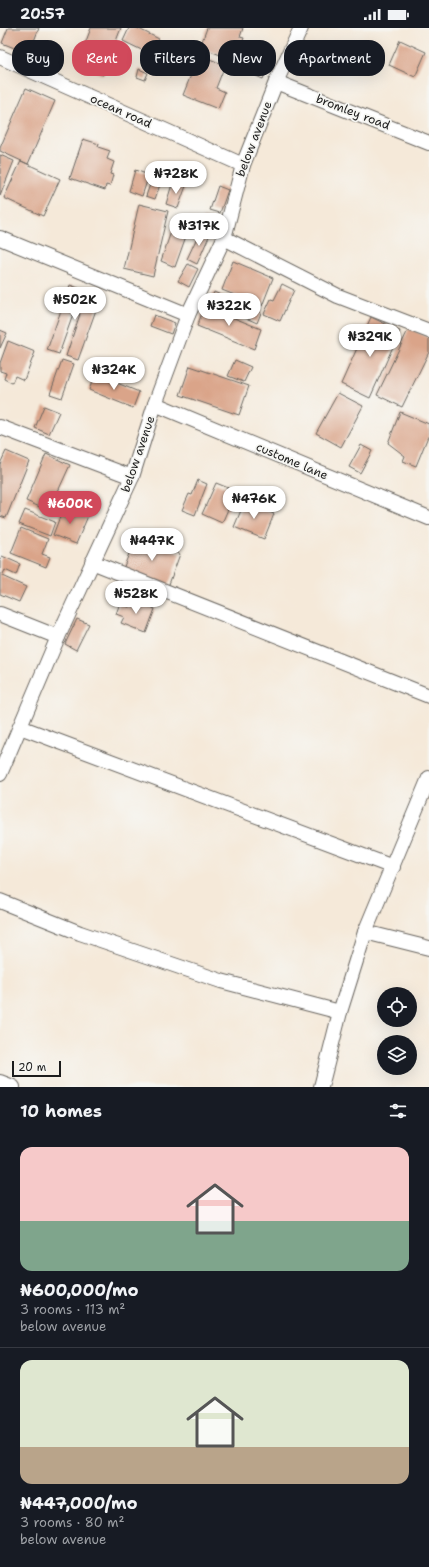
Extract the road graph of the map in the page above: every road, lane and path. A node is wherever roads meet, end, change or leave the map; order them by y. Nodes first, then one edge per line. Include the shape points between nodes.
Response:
1 (300, 28) edge
2 (0, 57) edge
3 (276, 82) junction
4 (429, 143) edge
5 (243, 165) junction
6 (0, 238) edge
7 (224, 238) junction
8 (188, 315) junction
9 (429, 331) edge
10 (155, 404) junction
11 (0, 427) edge
12 (132, 477) junction
13 (429, 518) edge
14 (92, 562) junction
15 (0, 614) edge
16 (58, 637) junction
17 (429, 696) edge
18 (20, 727) junction
19 (0, 774) edge
20 (429, 778) edge
21 (393, 867) junction
22 (0, 901) edge
23 (365, 932) junction
24 (429, 948) edge
25 (340, 1012) junction
26 (0, 1082) edge
27 (13, 1087) edge
28 (321, 1087) edge

1 - 3 street, below avenue
2 - 5 street, ocean road
3 - 4 street, bromley road
3 - 5 street, below avenue
5 - 7 street, below avenue
6 - 8 street
7 - 8 street, below avenue
7 - 9 street via 338,296
8 - 10 street, below avenue
10 - 12 street, below avenue
10 - 13 street, custome lane
11 - 12 street
12 - 14 street, below avenue
14 - 16 street, below avenue
14 - 17 street
15 - 16 street
16 - 18 street, below avenue
18 - 19 street, below avenue
18 - 21 street
20 - 21 street
21 - 23 street
22 - 25 street via 80,933 221,981
23 - 24 street
23 - 25 street
25 - 28 street
26 - 27 street

